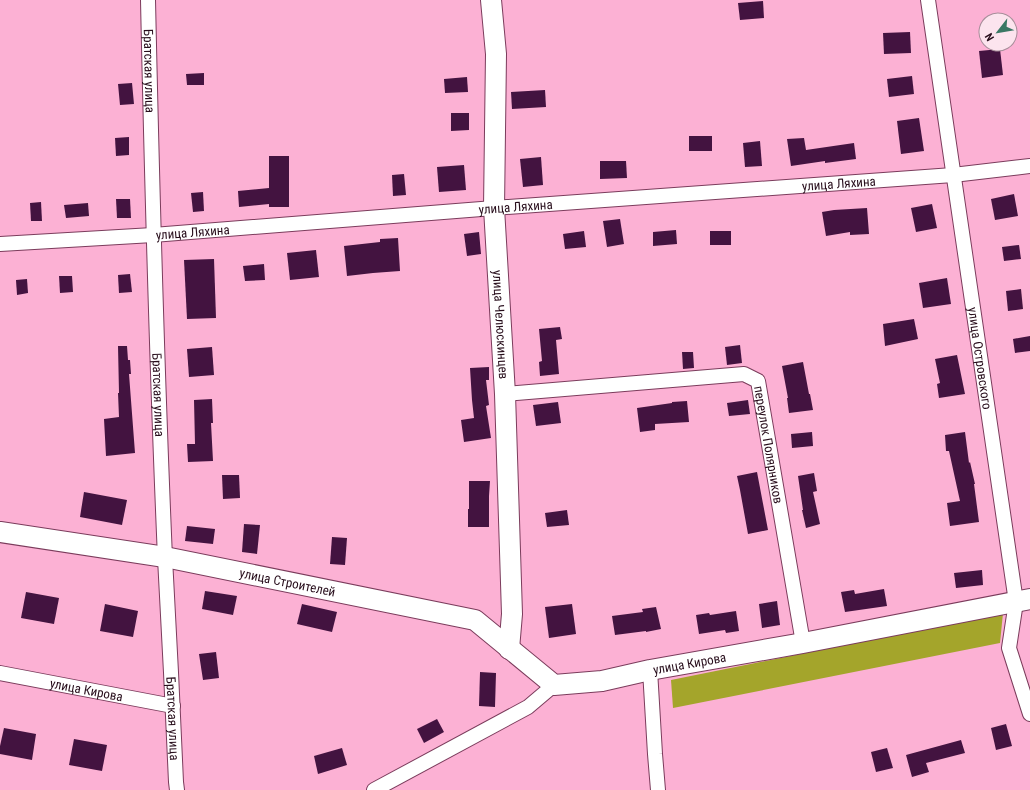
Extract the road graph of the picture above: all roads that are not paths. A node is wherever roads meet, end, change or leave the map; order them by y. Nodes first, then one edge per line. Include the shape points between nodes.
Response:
1 (148, 0) edge
2 (491, 0) edge
3 (928, 0) edge
4 (1030, 166) edge
5 (954, 174) junction
6 (494, 208) junction
7 (153, 235) junction
8 (0, 244) edge
9 (505, 394) junction
10 (0, 532) edge
11 (165, 557) junction
12 (1023, 601) edge
13 (803, 643) junction
14 (509, 649) junction
15 (650, 670) junction
16 (0, 673) edge
17 (554, 685) junction
18 (173, 706) junction
19 (1030, 714) edge
20 (177, 790) edge
21 (374, 790) edge
22 (658, 790) edge

1 - 7 street, Братская улица
2 - 6 main road, улица Челюскинцев via 496,54
3 - 5 street, улица Островского
4 - 5 street, улица Ляхина
5 - 6 street, улица Ляхина
5 - 12 street, улица Островского
6 - 7 street, улица Ляхина
6 - 9 main road, улица Челюскинцев
7 - 8 street, улица Ляхина
7 - 11 street, Братская улица
9 - 13 street, переулок Полярников via 744,374 758,380
9 - 14 main road, улица Челюскинцев via 512,614
10 - 11 main road, улица Строителей
11 - 14 main road, улица Строителей via 474,620
11 - 18 street, Братская улица
12 - 13 main road, улица Кирова
12 - 19 street, улица Островского via 1008,648
13 - 15 main road, улица Кирова
14 - 17 main road, улица Строителей
15 - 17 main road, улица Кирова via 602,681
15 - 22 street
16 - 18 street, улица Кирова
17 - 21 street via 528,707
18 - 20 street, Братская улица

